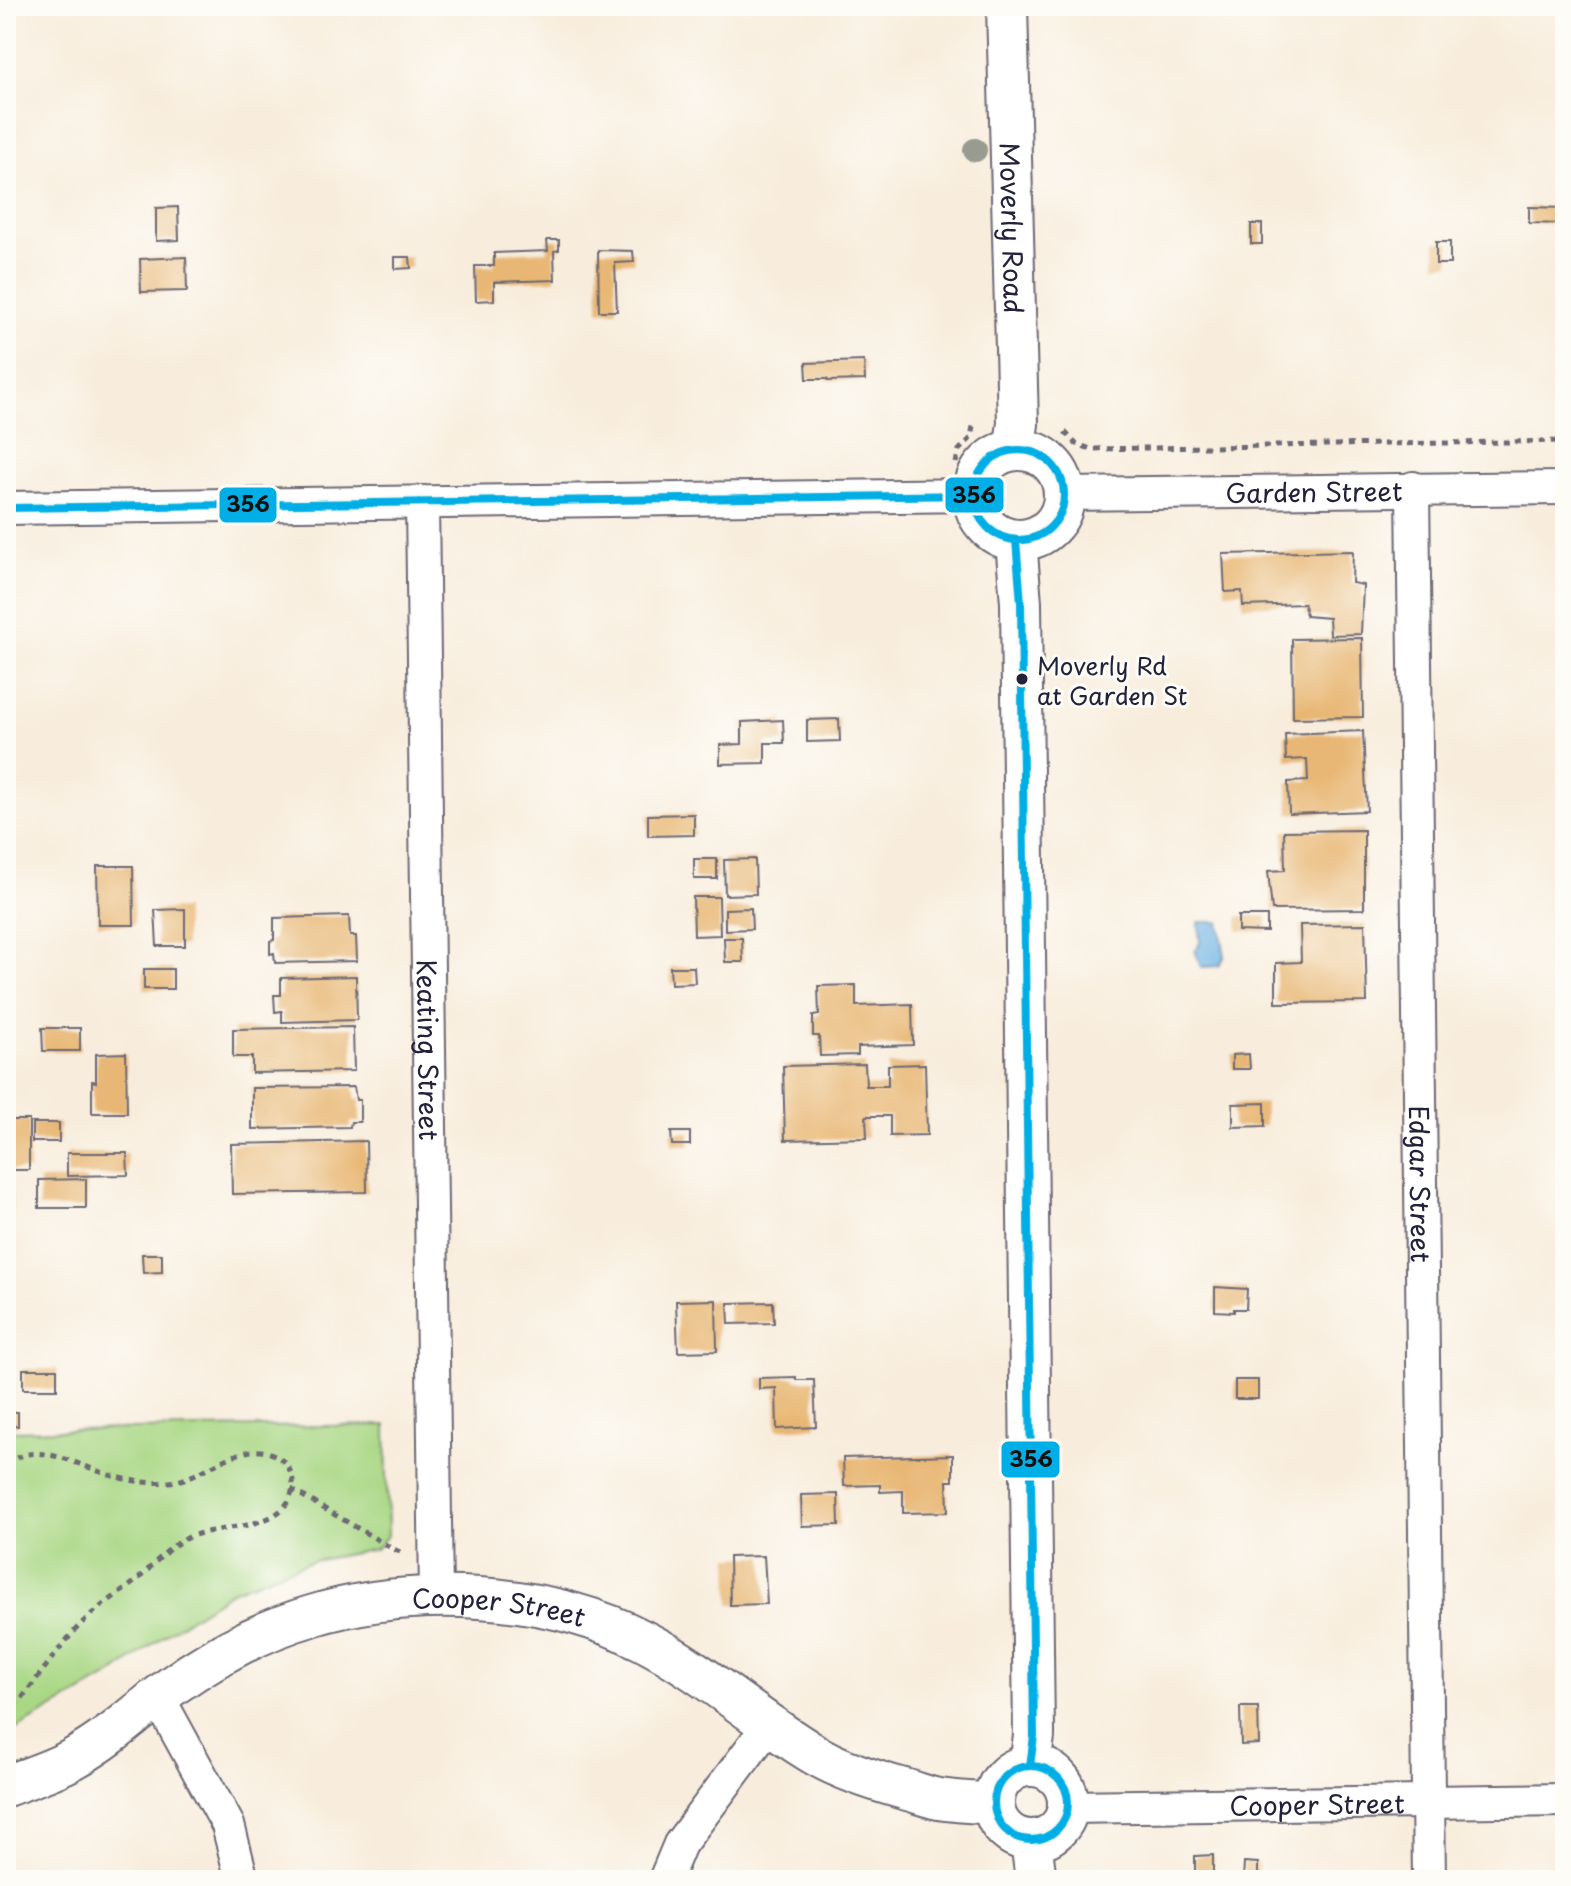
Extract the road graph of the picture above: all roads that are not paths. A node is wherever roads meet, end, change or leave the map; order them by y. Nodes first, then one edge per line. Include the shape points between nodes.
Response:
1 (1007, 6) edge
2 (1014, 450) junction
3 (965, 480) junction
4 (1413, 488) junction
5 (1565, 488) edge
6 (1064, 494) junction
7 (422, 502) junction
8 (6, 508) edge
9 (1016, 540) junction
10 (436, 1597) junction
11 (158, 1697) junction
12 (769, 1725) junction
13 (1030, 1766) junction
14 (6, 1786) edge
15 (1565, 1800) edge
16 (1428, 1802) junction
17 (993, 1804) junction
18 (1067, 1807) junction
19 (1031, 1841) junction
20 (242, 1880) edge
21 (665, 1880) edge
22 (1036, 1880) edge
23 (1429, 1880) edge

1 - 2 street, Moverly Road via 1018,424
2 - 3 street via 991,460 976,482
2 - 6 street via 1049,461
3 - 7 street
3 - 9 street via 982,521
4 - 5 street, Garden Street
4 - 6 street, Garden Street
4 - 16 street, Edgar Street
6 - 9 street via 1055,522 1031,539
7 - 8 street
7 - 10 street, Keating Street
9 - 13 street via 1021,603 1034,1736
10 - 11 street, Cooper Street via 310,1616 209,1661
10 - 12 street, Cooper Street via 531,1604 606,1623 679,1660
11 - 14 street, Cooper Street via 72,1760
11 - 20 street via 228,1825
12 - 17 street, Cooper Street via 820,1757 871,1779 939,1799
12 - 21 street via 680,1844
13 - 17 street via 1000,1782
13 - 18 street via 1058,1778
15 - 16 street, Cooper Street
16 - 18 street, Cooper Street
16 - 23 street, Edgar Street
17 - 19 street via 1009,1834
18 - 19 street via 1059,1827
19 - 22 street

